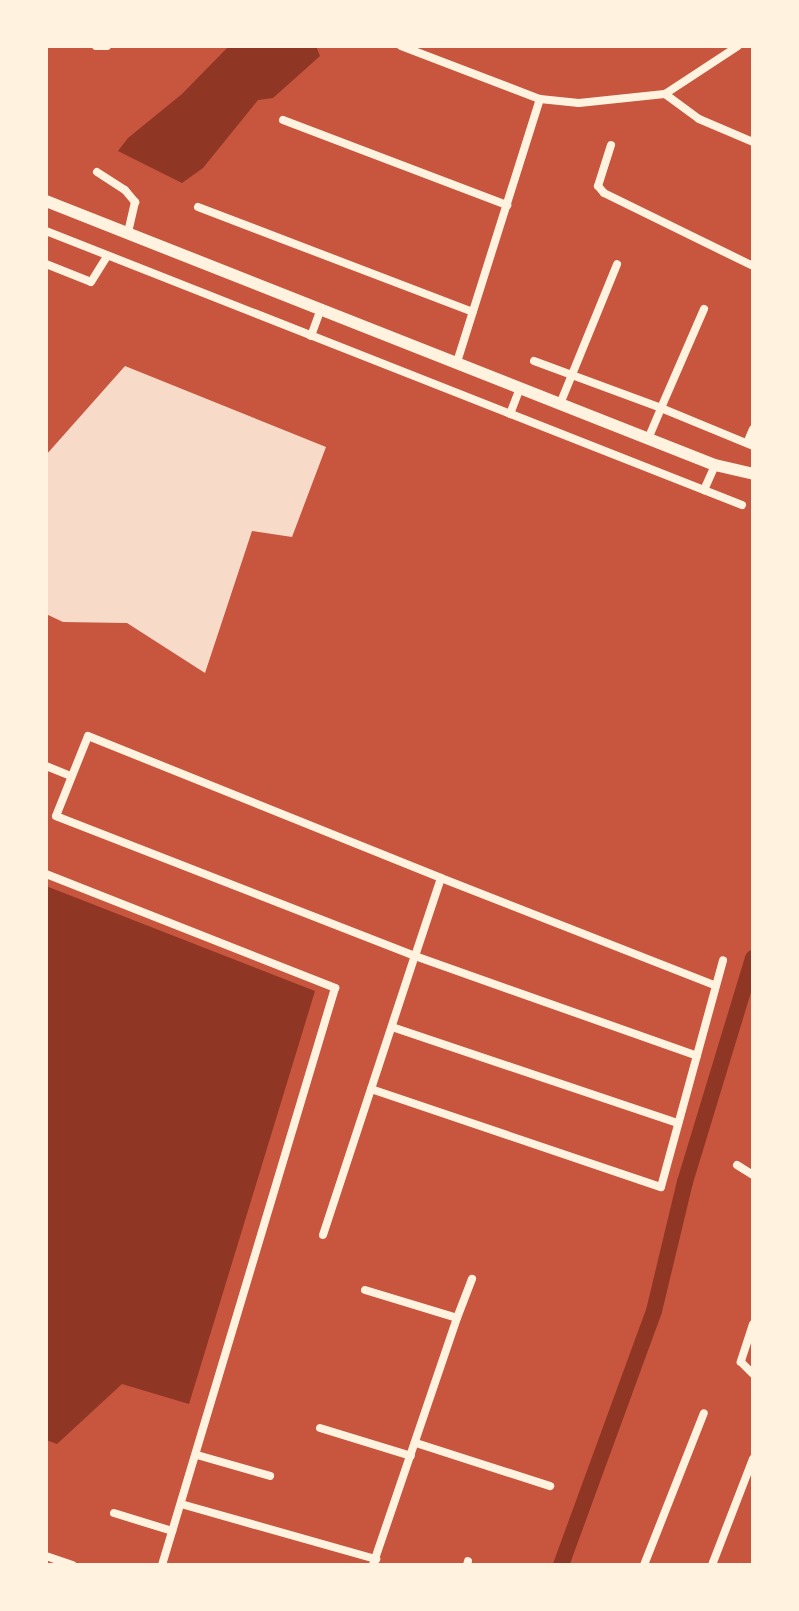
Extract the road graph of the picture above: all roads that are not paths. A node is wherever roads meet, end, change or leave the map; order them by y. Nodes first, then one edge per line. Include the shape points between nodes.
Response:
1 (96, 46) edge
2 (107, 46) edge
3 (401, 46) edge
4 (738, 46) edge
5 (665, 94) junction
6 (540, 99) junction
7 (283, 120) dead end
8 (753, 142) edge
9 (611, 145) dead end
10 (97, 172) dead end
11 (46, 201) edge
12 (507, 205) junction
13 (198, 207) dead end
14 (46, 231) edge
15 (128, 233) junction
16 (107, 256) junction
17 (46, 264) edge
18 (617, 264) dead end
19 (753, 266) edge
20 (321, 309) junction
21 (704, 309) dead end
22 (473, 312) junction
23 (311, 336) junction
24 (534, 361) dead end
25 (457, 362) junction
26 (570, 375) junction
27 (520, 388) junction
28 (560, 404) junction
29 (661, 408) junction
30 (510, 414) junction
31 (753, 429) edge
32 (648, 439) junction
33 (750, 445) edge
34 (715, 465) junction
35 (753, 474) edge
36 (704, 490) junction
37 (742, 505) dead end
38 (46, 766) edge
39 (71, 776) junction
40 (46, 874) edge
41 (441, 878) junction
42 (415, 956) junction
43 (723, 960) dead end
44 (716, 986) junction
45 (392, 1027) junction
46 (697, 1056) junction
47 (371, 1089) junction
48 (678, 1123) junction
49 (737, 1165) dead end
50 (753, 1175) edge
51 (323, 1235) dead end
52 (472, 1279) dead end
53 (365, 1290) dead end
54 (457, 1318) junction
55 (753, 1324) edge
56 (753, 1374) edge
57 (704, 1413) dead end
58 (320, 1428) dead end
59 (416, 1443) junction
60 (197, 1455) junction
61 (411, 1456) junction
62 (753, 1459) edge
63 (270, 1476) dead end
64 (550, 1486) dead end
65 (181, 1504) junction
66 (114, 1513) dead end
67 (172, 1531) junction
68 (46, 1556) edge
69 (374, 1562) edge
70 (72, 1565) edge
71 (162, 1565) edge
72 (644, 1565) edge
73 (712, 1565) edge

1 - 2 street
3 - 6 street
4 - 5 street
5 - 6 street via 579,103
5 - 8 street via 699,119
6 - 12 street
7 - 12 street
9 - 19 street via 598,186 604,193
10 - 15 street via 135,202
11 - 15 street
12 - 22 street
13 - 22 street
14 - 16 street
15 - 20 street
16 - 17 street via 91,282
16 - 23 street
18 - 26 street
20 - 23 street
20 - 25 street
21 - 29 street
22 - 25 street
23 - 30 street
24 - 26 street
25 - 27 street
26 - 28 street
26 - 29 street
27 - 28 street
27 - 30 street
28 - 32 street
29 - 32 street
29 - 33 street
30 - 36 street
31 - 33 street
32 - 34 street
34 - 35 street
34 - 36 street
36 - 37 street
38 - 39 street
39 - 41 street via 88,736
39 - 42 street via 56,816
40 - 60 street via 335,988
41 - 42 street
41 - 44 street
42 - 45 street
42 - 46 street
43 - 44 street
44 - 46 street
45 - 47 street
45 - 48 street
46 - 48 street
47 - 48 street via 661,1187
47 - 51 street
49 - 50 street
52 - 54 street
53 - 54 street
54 - 59 street
55 - 56 street via 741,1362
57 - 72 street
58 - 61 street
59 - 61 street
59 - 64 street
60 - 63 street
60 - 65 street
61 - 69 street
62 - 73 street
65 - 67 street
65 - 69 street
66 - 67 street
67 - 71 street
68 - 70 street

